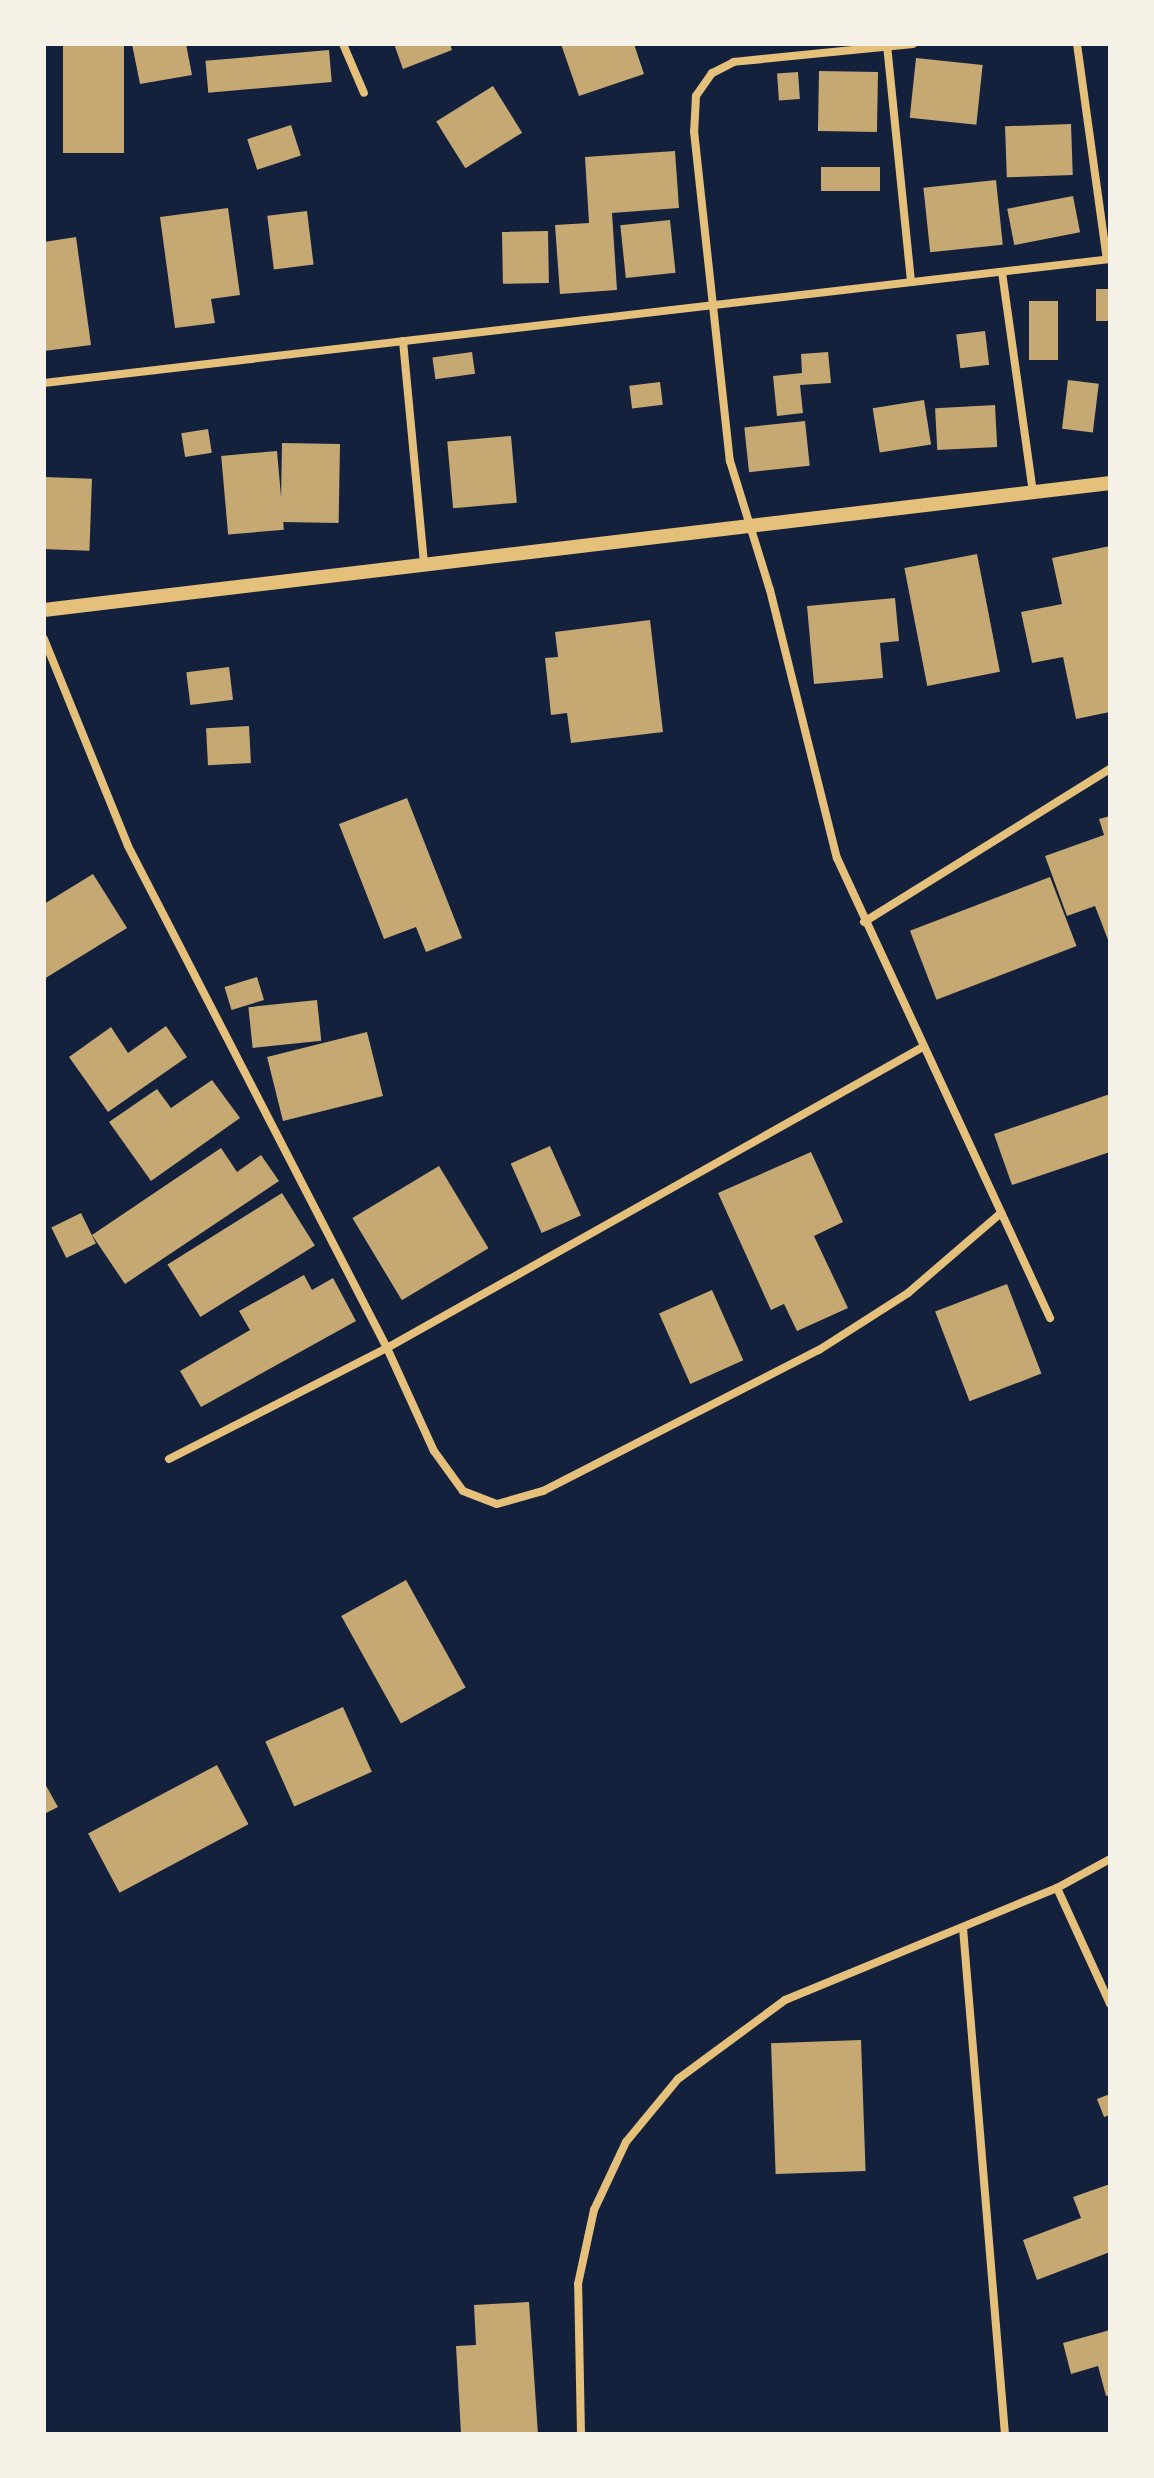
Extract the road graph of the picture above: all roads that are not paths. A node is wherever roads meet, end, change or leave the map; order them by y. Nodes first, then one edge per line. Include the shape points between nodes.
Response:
1 (343, 44) edge
2 (913, 44) edge
3 (1077, 44) edge
4 (888, 46) edge
5 (364, 93) dead end
6 (1109, 259) edge
7 (1002, 272) junction
8 (911, 282) junction
9 (714, 305) junction
10 (403, 341) junction
11 (44, 383) edge
12 (1110, 483) edge
13 (1033, 492) junction
14 (751, 528) junction
15 (424, 566) junction
16 (44, 610) edge
17 (44, 639) edge
18 (1110, 769) edge
19 (864, 922) junction
20 (923, 1047) junction
21 (1001, 1213) junction
22 (1050, 1318) dead end
23 (387, 1348) junction
24 (169, 1459) dead end
25 (1110, 1859) edge
26 (1057, 1888) junction
27 (963, 1928) junction
28 (1110, 2004) edge
29 (581, 2434) edge
30 (1005, 2434) edge

1 - 5 street
2 - 4 street
3 - 6 street
4 - 8 street
4 - 9 street via 734,62 712,73 696,96 694,131
6 - 7 street
7 - 8 street
7 - 13 street
8 - 9 street
9 - 10 street
9 - 14 street via 730,461
10 - 11 street
10 - 15 street
12 - 13 street
13 - 14 street
14 - 15 street
14 - 19 street via 837,858
15 - 16 street
17 - 23 street via 128,846
18 - 19 street
19 - 20 street
20 - 21 street
20 - 23 street
21 - 22 street
21 - 23 street via 908,1293 819,1350 543,1491 497,1504 463,1491 434,1451
23 - 24 street
25 - 26 street
26 - 27 street
26 - 28 street
27 - 29 street via 785,2000 678,2079 626,2142 594,2210 578,2284
27 - 30 street

